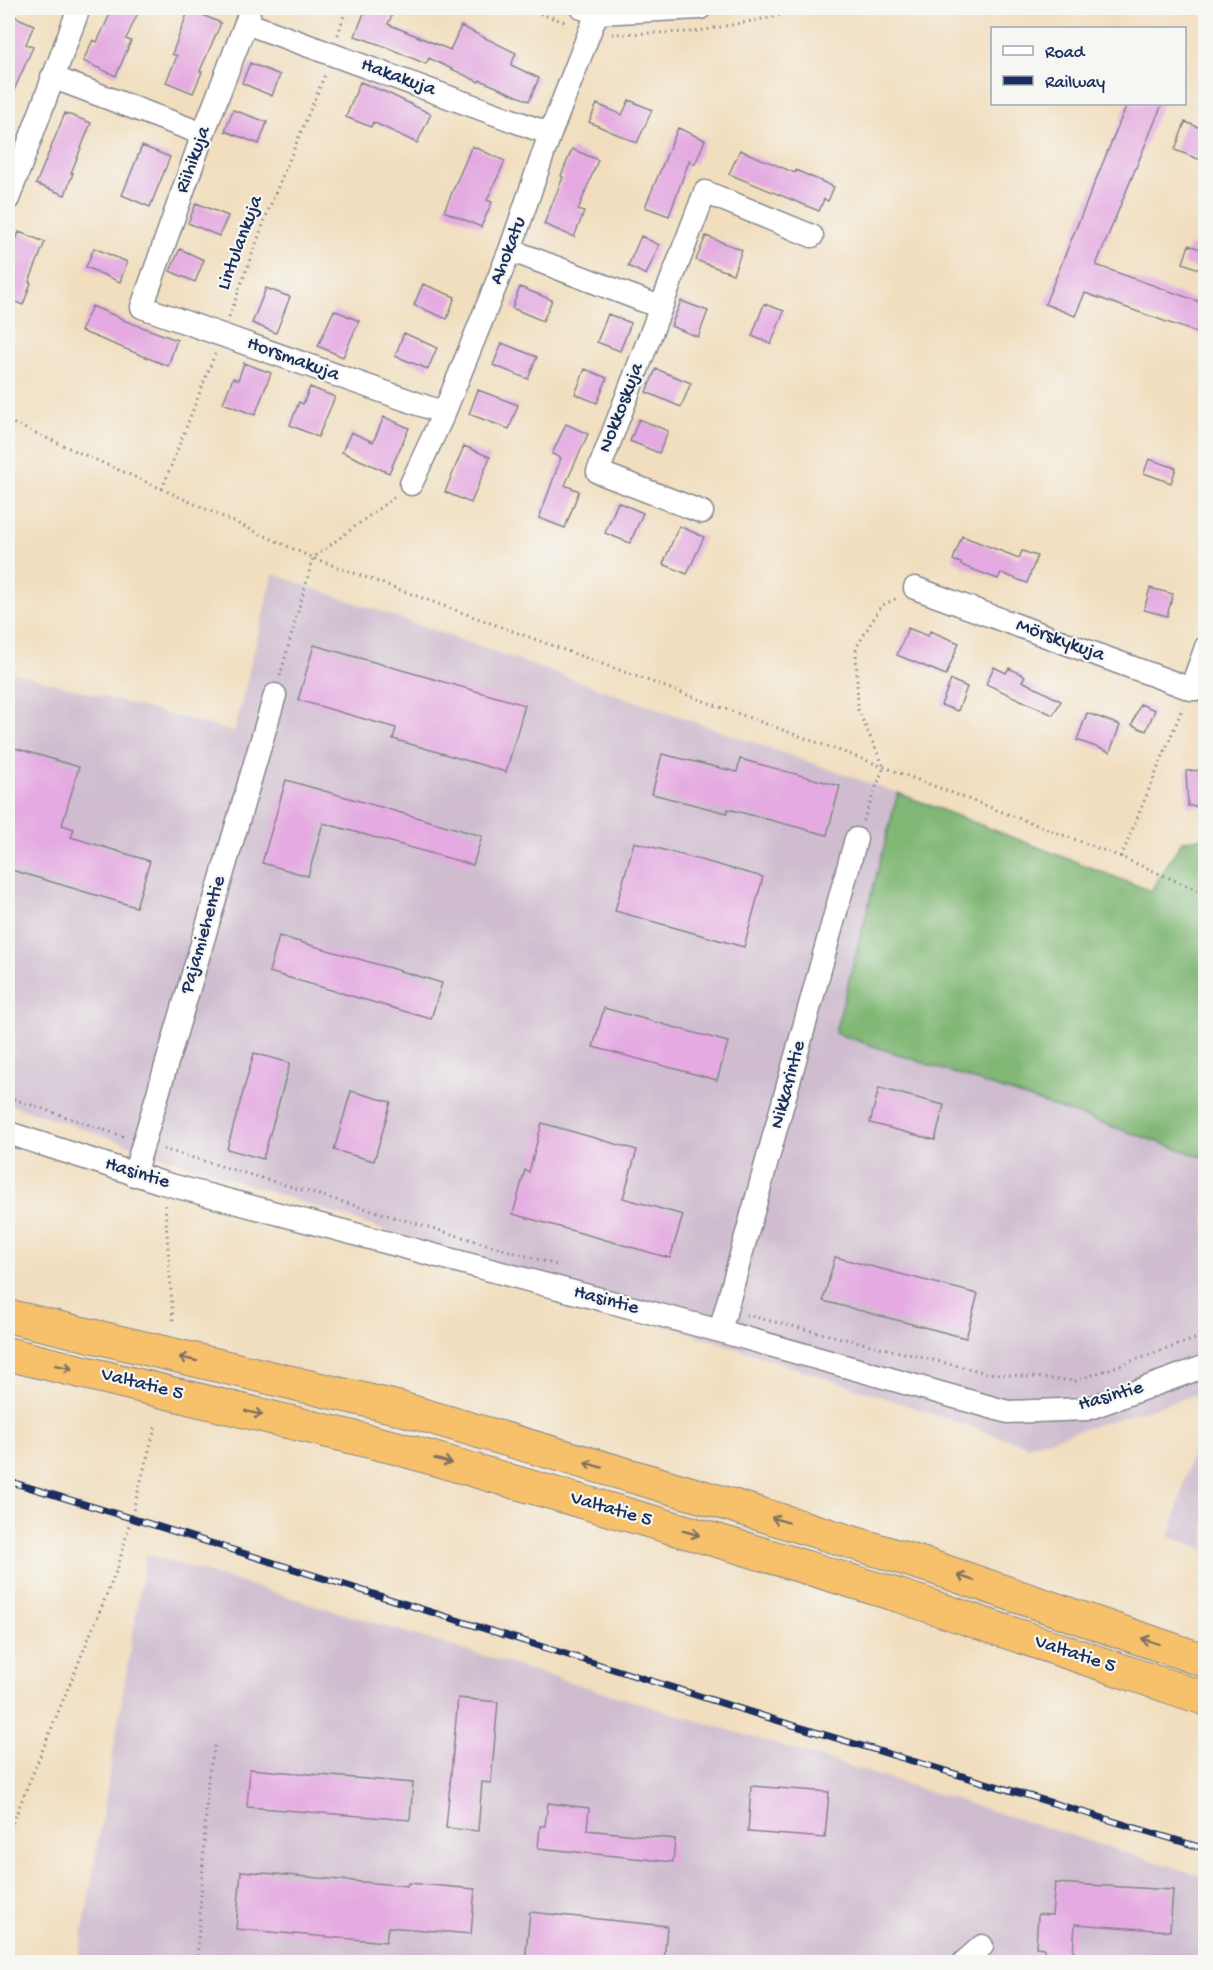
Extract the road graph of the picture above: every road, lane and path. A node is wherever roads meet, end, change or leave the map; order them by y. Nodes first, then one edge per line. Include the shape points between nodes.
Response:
1 (79, 8) edge
2 (346, 8) edge
3 (523, 8) edge
4 (700, 8) edge
5 (590, 17) edge
6 (247, 19) joint
7 (333, 54) junction
8 (52, 77) junction
9 (203, 134) junction
10 (550, 134) junction
11 (8, 199) edge
12 (812, 236) dead end
13 (510, 250) junction
14 (142, 307) joint
15 (660, 307) junction
16 (223, 334) junction
17 (444, 413) junction
18 (8, 421) edge
19 (411, 484) joint
20 (162, 489) junction
21 (702, 512) dead end
22 (313, 558) junction
23 (915, 588) joint
24 (1206, 646) edge
25 (1198, 689) edge
26 (275, 695) joint
27 (884, 767) junction
28 (856, 839) joint
29 (1121, 857) junction
30 (1206, 894) edge
31 (8, 1097) edge
32 (8, 1133) edge
33 (143, 1143) junction
34 (134, 1174) junction
35 (163, 1183) junction
36 (566, 1267) dead end
37 (8, 1316) edge
38 (173, 1320) dead end
39 (724, 1321) junction
40 (1206, 1335) edge
41 (8, 1354) edge
42 (1206, 1366) edge
43 (156, 1424) dead end
44 (1206, 1661) edge
45 (1206, 1699) edge
46 (215, 1746) dead end
47 (8, 1834) edge
48 (982, 1946) dead end
49 (197, 1962) edge
50 (964, 1962) edge

1 - 8 street
2 - 7 path, Lintulankuja
3 - 5 path
4 - 5 street
5 - 10 street, Ahokatu
6 - 7 street, Hakakuja
6 - 9 street, Riihikuja
7 - 10 street, Hakakuja
7 - 16 path, Lintulankuja via 270,206
8 - 9 street
8 - 11 street
9 - 14 street, Riihikuja
10 - 13 street, Ahokatu
12 - 15 street, Nokkoskuja via 705,192
13 - 15 street
13 - 17 street, Ahokatu
14 - 16 street, Horsmakuja
15 - 21 street, Nokkoskuja via 598,472
16 - 17 street, Horsmakuja
16 - 20 path, Lintulankuja
17 - 19 street, Ahokatu
18 - 20 path
19 - 22 path
20 - 22 path
22 - 26 path
22 - 27 path
23 - 25 street, Mörskykuja
23 - 27 path via 881,606 856,648 858,710
24 - 25 street
25 - 29 path
26 - 33 street, Pajamiehentie
27 - 28 path
27 - 29 path
28 - 39 street, Nikkarintie
29 - 30 path
31 - 33 path
32 - 34 street, Hasintie
33 - 34 street, Pajamiehentie
33 - 36 path
34 - 35 street, Hasintie
35 - 38 path
35 - 39 street, Hasintie
44 -> 37 highway, Valtatie 5 via 932,1567 421,1415
39 - 40 path via 987,1373 1076,1381
39 - 42 street, Hasintie via 1008,1412 1087,1408
41 -> 45 highway, Valtatie 5 via 397,1448 900,1596
43 - 47 path via 118,1567
46 - 49 path via 208,1777
48 - 50 street

